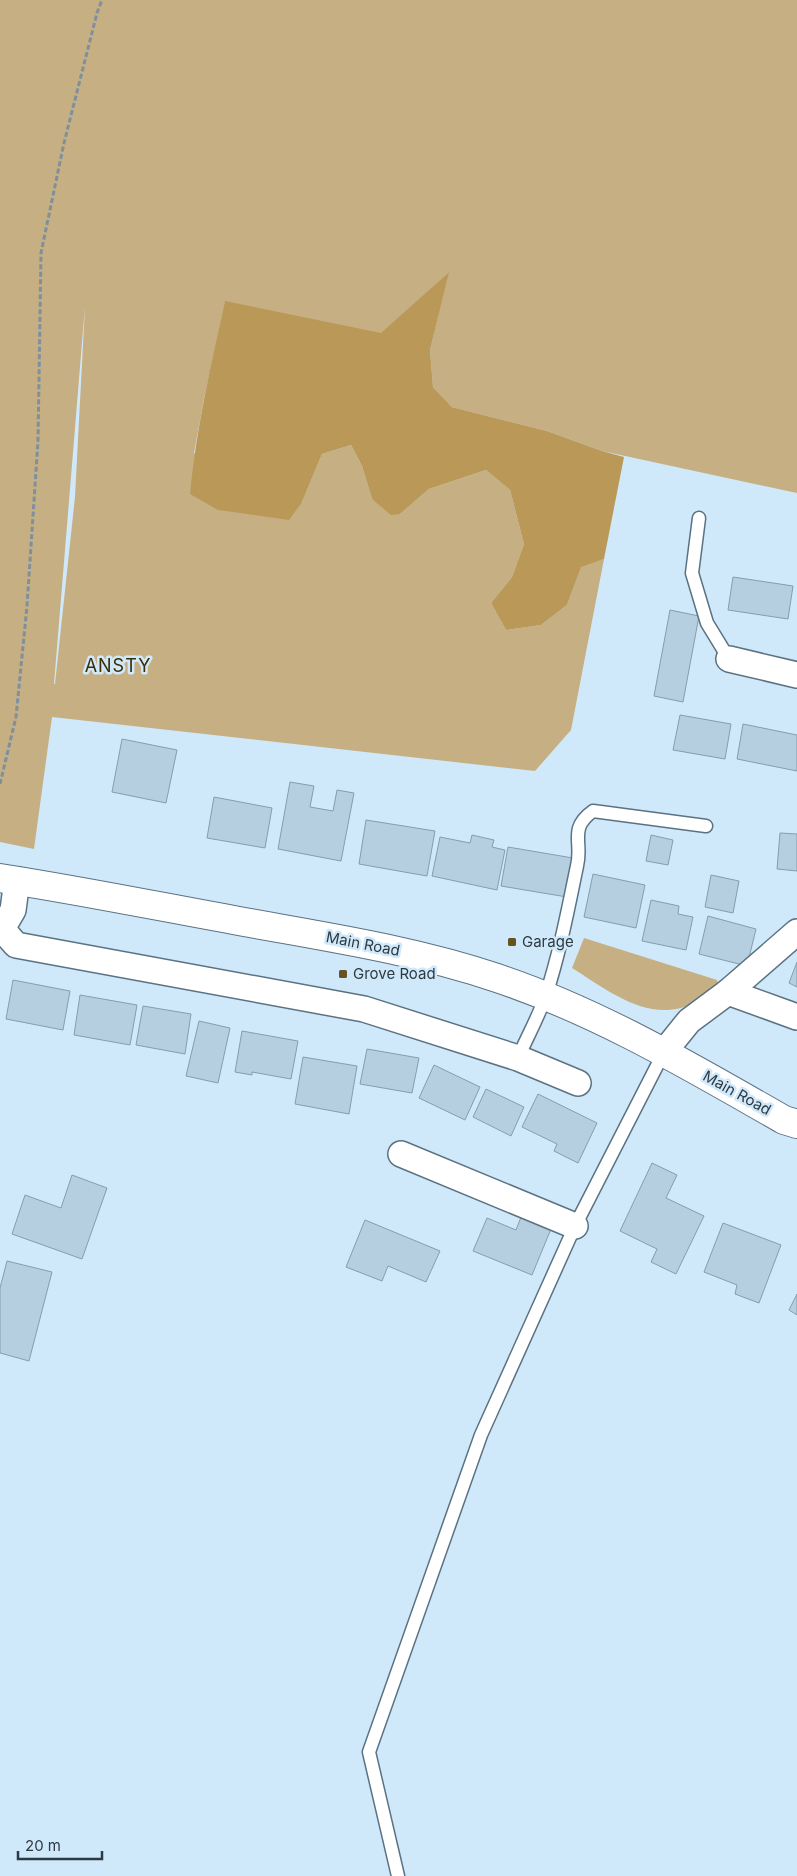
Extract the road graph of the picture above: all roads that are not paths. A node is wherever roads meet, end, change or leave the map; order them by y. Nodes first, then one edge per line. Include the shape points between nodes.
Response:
1 (699, 518) dead end
2 (729, 659) joint
3 (797, 675) edge
4 (706, 826) dead end
5 (8, 879) edge
6 (1, 932) edge
7 (797, 932) edge
8 (728, 992) junction
9 (545, 996) junction
10 (797, 1017) edge
11 (664, 1052) junction
12 (518, 1058) junction
13 (578, 1083) dead end
14 (797, 1124) edge
15 (401, 1154) dead end
16 (575, 1226) junction
17 (398, 1876) edge

1 - 2 lane via 692,573 707,623
2 - 3 street
4 - 9 lane via 592,811 584,818 579,825 579,860 564,932
5 - 6 street via 12,910
5 - 9 main road, Main Road via 375,946 445,962
6 - 12 street via 16,945 364,1009
7 - 8 street
8 - 10 street
8 - 11 street via 688,1021
9 - 11 main road, Main Road via 594,1016
9 - 12 lane
11 - 14 main road, Main Road via 784,1120
11 - 16 lane
12 - 13 street
15 - 16 street
16 - 17 lane via 481,1435 368,1752

